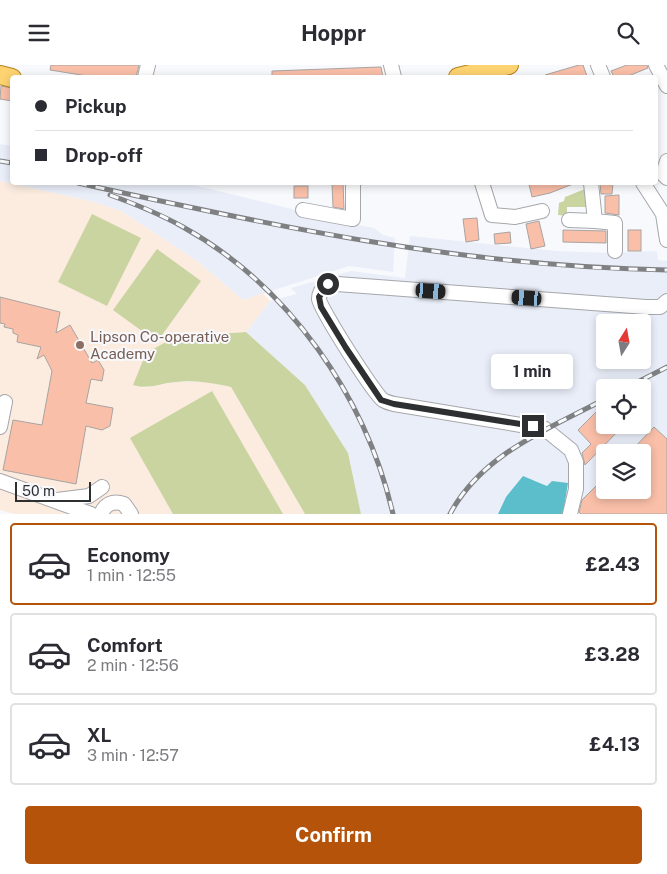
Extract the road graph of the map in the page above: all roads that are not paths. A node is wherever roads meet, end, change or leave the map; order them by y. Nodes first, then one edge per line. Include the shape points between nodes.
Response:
1 (509, 65) edge
2 (656, 65) edge
3 (466, 75) edge
4 (667, 86) edge
5 (664, 157) edge
6 (667, 178) edge
7 (352, 185) edge
8 (483, 185) edge
9 (591, 185) edge
10 (644, 185) edge
11 (303, 210) dead end
12 (542, 211) dead end
13 (665, 214) edge
14 (569, 220) dead end
15 (595, 221) junction
16 (667, 240) edge
17 (615, 251) dead end
18 (667, 301) edge
19 (5, 402) dead end
20 (0, 427) edge
21 (0, 481) edge
22 (102, 487) dead end
23 (54, 500) junction
24 (91, 514) edge
25 (100, 514) edge
26 (131, 514) edge
27 (570, 514) edge

1 - 3 main road
2 - 4 street
5 - 6 street via 663,173
7 - 11 street via 353,219
8 - 12 street via 492,215 515,217
9 - 15 street
10 - 13 street
13 - 16 street
14 - 15 street
15 - 17 street via 615,223
18 - 27 street via 660,307 646,307 328,284 319,297 321,307 381,400 545,429 571,450 576,462 576,489
19 - 20 street
21 - 23 street
22 - 23 street via 89,496
23 - 24 street
25 - 26 street via 115,502 124,504

